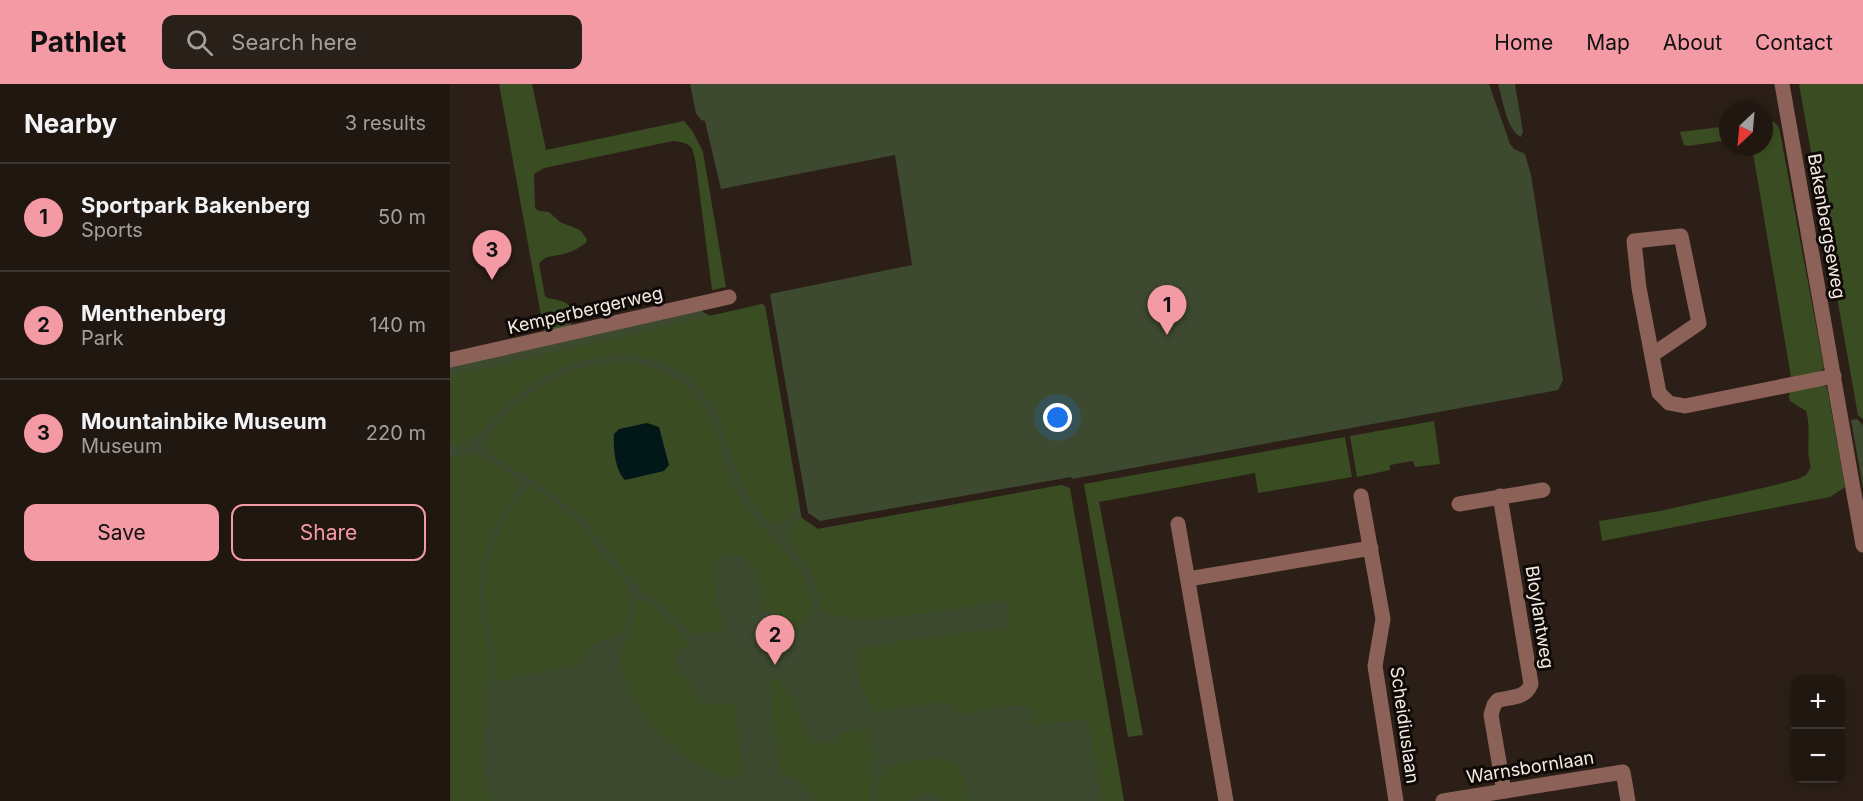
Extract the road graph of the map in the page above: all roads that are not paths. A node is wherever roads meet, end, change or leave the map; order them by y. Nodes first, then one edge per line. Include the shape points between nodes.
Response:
1 (1782, 84) edge
2 (729, 297) dead end
3 (1652, 355) junction
4 (450, 360) edge
5 (1834, 376) junction
6 (1543, 490) dead end
7 (1361, 496) dead end
8 (1500, 496) junction
9 (1459, 504) dead end
10 (1178, 524) dead end
11 (1863, 545) edge
12 (1371, 548) junction
13 (1188, 579) junction
14 (1504, 791) junction
15 (1226, 801) edge
16 (1396, 801) edge
17 (1443, 801) edge
18 (1628, 801) edge

1 - 5 street, Bakenbergseweg
2 - 4 street, Kemperbergerweg
3 - 3 street via 1634,241 1682,236 1699,323
3 - 5 street via 1659,393 1668,403 1684,406
5 - 11 street, Bakenbergseweg
6 - 8 street
7 - 12 street, Scheidiuslaan
8 - 9 street
8 - 14 street, Bloylantweg via 1531,684 1523,695 1498,700 1491,715
10 - 13 street
12 - 13 street
12 - 16 street, Scheidiuslaan via 1383,619 1375,666
13 - 15 street
14 - 17 street, Warnsbornlaan
14 - 18 street, Warnsbornlaan via 1623,772

